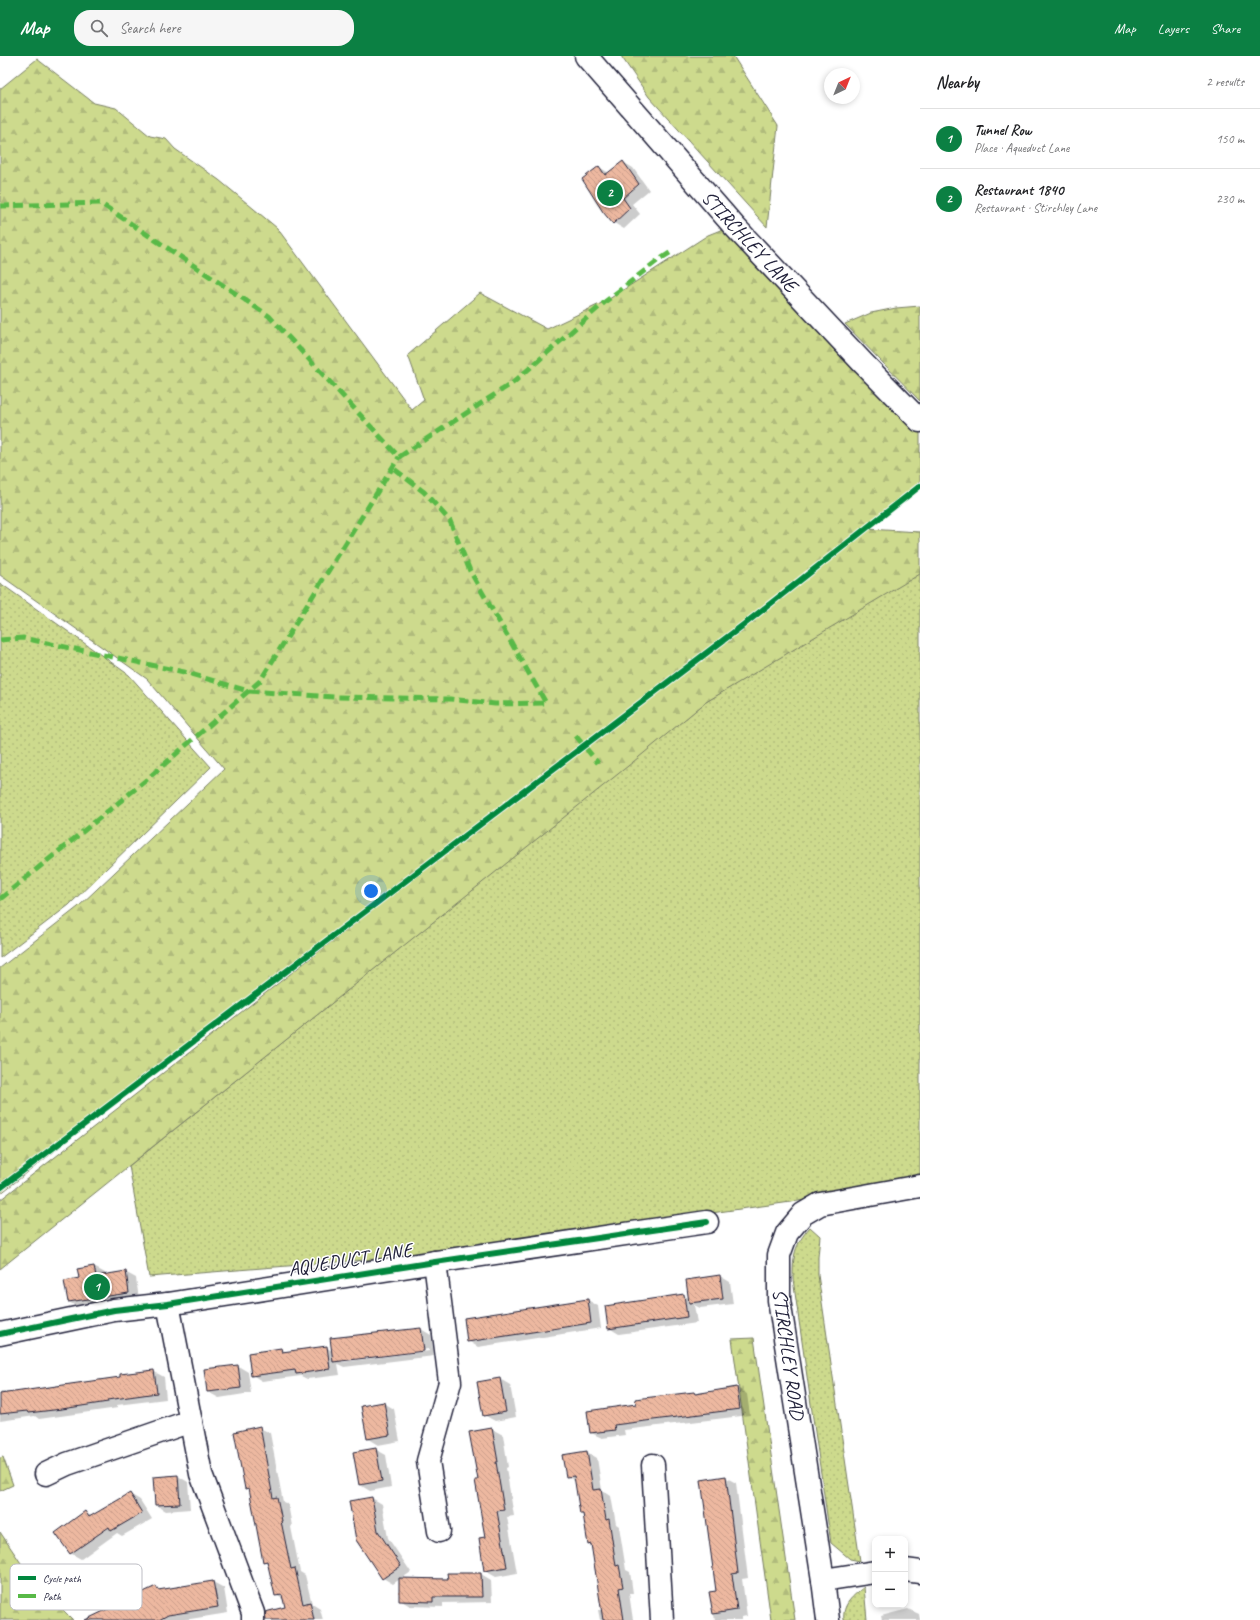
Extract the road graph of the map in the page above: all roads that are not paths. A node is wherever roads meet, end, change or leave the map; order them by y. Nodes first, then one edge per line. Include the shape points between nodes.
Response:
1 (586, 56) edge
2 (920, 420) edge
3 (920, 1186) edge
4 (707, 1222) dead end
5 (435, 1262) junction
6 (168, 1304) junction
7 (0, 1334) edge
8 (191, 1421) junction
9 (653, 1465) dead end
10 (46, 1474) dead end
11 (439, 1531) dead end
12 (908, 1570) edge
13 (872, 1572) edge
14 (920, 1572) edge
15 (823, 1580) junction
16 (253, 1620) edge
17 (662, 1620) edge
18 (828, 1620) edge

1 - 2 street, STIRCHLEY LANE via 734,226
3 - 15 street, STIRCHLEY ROAD via 820,1204 803,1214 787,1233 779,1255 779,1300
4 - 5 street, AQUEDUCT LANE
5 - 6 street, AQUEDUCT LANE
5 - 11 street via 450,1382 428,1461
6 - 7 street, AQUEDUCT LANE via 114,1310
6 - 8 street
8 - 10 street
8 - 16 street via 201,1474 253,1613
9 - 17 street
12 - 14 street
13 - 15 street
15 - 18 street, STIRCHLEY ROAD

